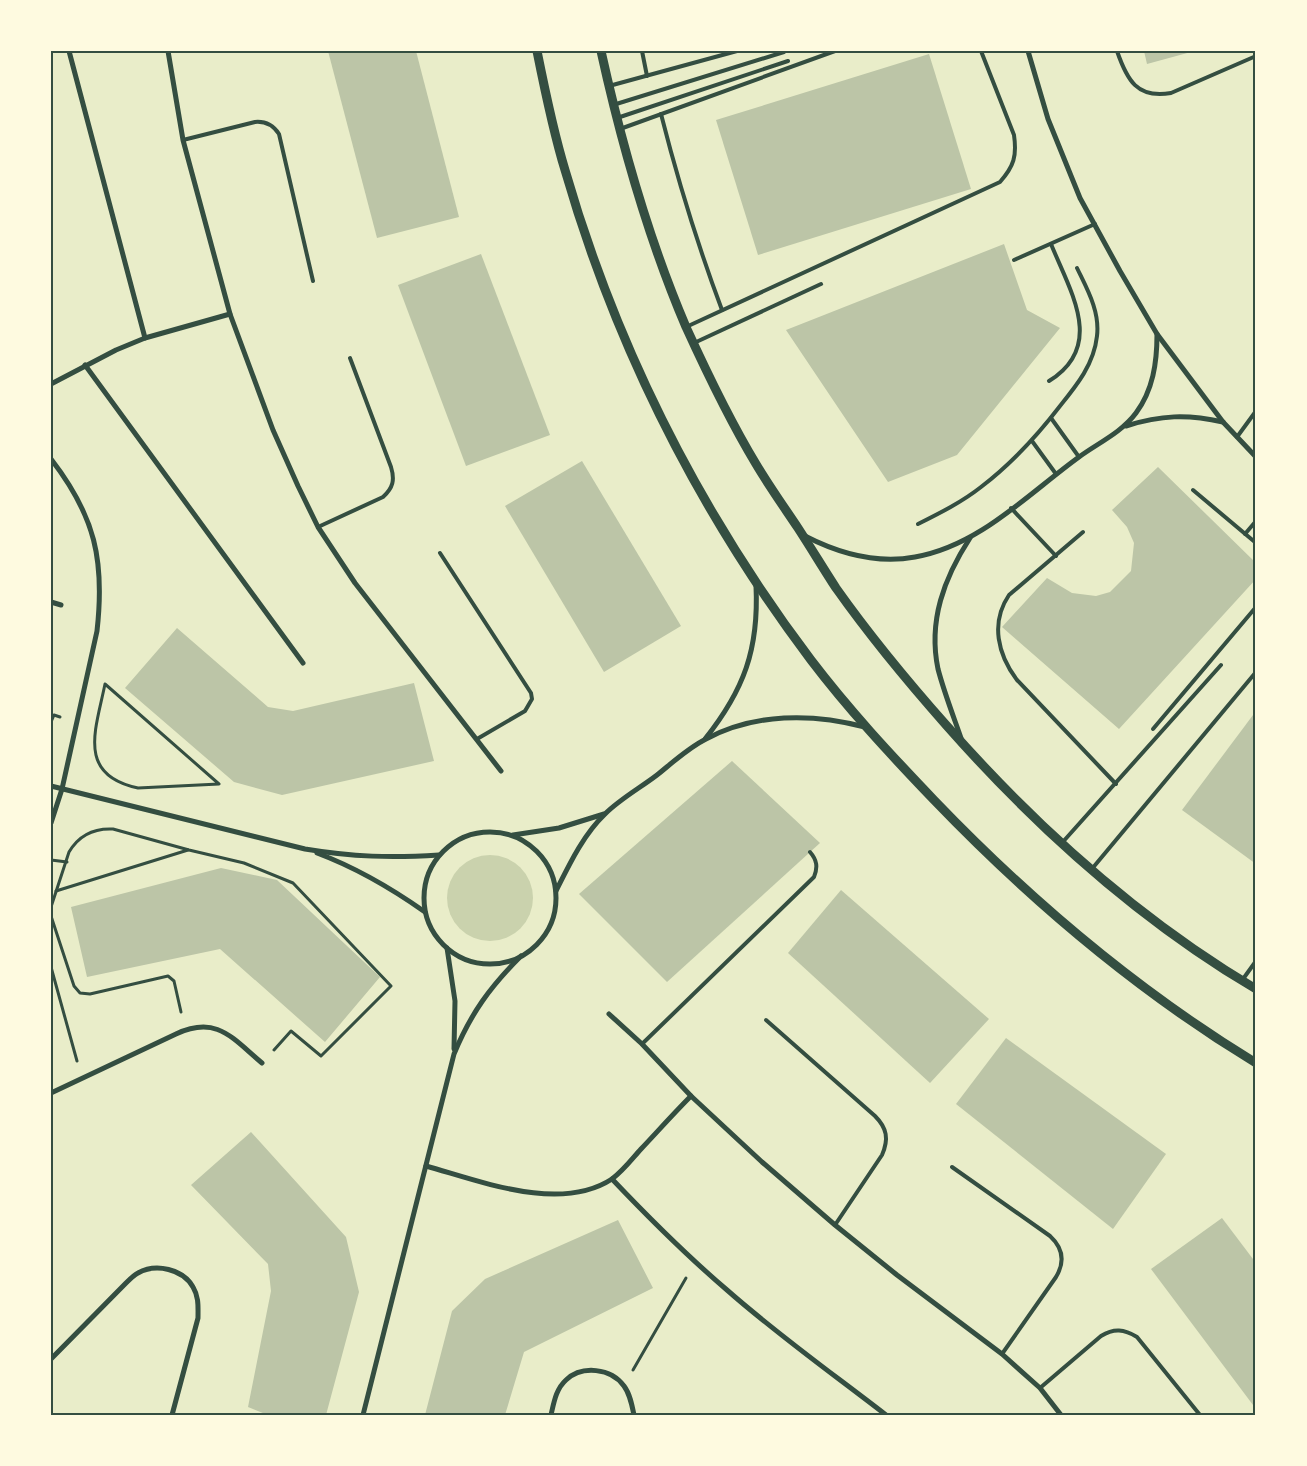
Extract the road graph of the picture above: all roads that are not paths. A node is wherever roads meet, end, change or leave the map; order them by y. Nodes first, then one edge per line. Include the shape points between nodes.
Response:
1 (69, 51) edge
2 (168, 51) edge
3 (537, 51) edge
4 (601, 51) edge
5 (642, 51) edge
6 (737, 51) edge
7 (835, 51) edge
8 (981, 51) edge
9 (1028, 51) edge
10 (1117, 51) edge
11 (784, 52) dead end
12 (1256, 56) edge
13 (788, 61) dead end
14 (647, 76) junction
15 (609, 86) junction
16 (613, 105) junction
17 (661, 114) junction
18 (617, 118) junction
19 (620, 129) junction
20 (183, 140) junction
21 (1094, 224) junction
22 (1051, 244) junction
23 (1014, 260) dead end
24 (1077, 268) dead end
25 (313, 281) dead end
26 (821, 284) dead end
27 (722, 310) junction
28 (230, 314) junction
29 (686, 327) junction
30 (1157, 334) junction
31 (145, 338) junction
32 (694, 343) junction
33 (350, 358) dead end
34 (85, 365) junction
35 (1048, 381) dead end
36 (51, 384) edge
37 (1256, 411) edge
38 (1051, 418) junction
39 (1223, 422) junction
40 (1125, 426) junction
41 (1237, 437) junction
42 (1032, 441) junction
43 (1079, 457) junction
44 (1256, 457) edge
45 (51, 459) edge
46 (1056, 474) junction
47 (1193, 490) dead end
48 (1011, 508) junction
49 (1256, 521) edge
50 (918, 524) dead end
51 (318, 526) junction
52 (1083, 532) dead end
53 (801, 534) junction
54 (1245, 534) junction
55 (970, 538) junction
56 (1256, 543) edge
57 (440, 553) dead end
58 (1056, 556) junction
59 (756, 582) junction
60 (51, 602) edge
61 (61, 605) dead end
62 (1256, 607) edge
63 (303, 663) dead end
64 (1222, 665) dead end
65 (1256, 672) edge
66 (866, 727) junction
67 (1153, 729) dead end
68 (477, 739) junction
69 (704, 739) junction
70 (962, 743) junction
71 (502, 771) dead end
72 (1116, 784) junction
73 (51, 786) edge
74 (62, 789) junction
75 (605, 814) junction
76 (51, 823) edge
77 (512, 835) junction
78 (1061, 844) junction
79 (305, 849) junction
80 (810, 852) dead end
81 (439, 856) junction
82 (1091, 870) junction
83 (556, 892) junction
84 (425, 912) junction
85 (447, 948) junction
86 (521, 956) junction
87 (1256, 961) edge
88 (1242, 980) junction
89 (1256, 989) edge
90 (609, 1014) dead end
91 (766, 1020) dead end
92 (642, 1044) junction
93 (454, 1054) junction
94 (262, 1063) road end
95 (1256, 1063) edge
96 (51, 1093) edge
97 (691, 1096) junction
98 (426, 1166) junction
99 (952, 1167) dead end
100 (612, 1179) junction
101 (835, 1225) junction
102 (1002, 1354) junction
103 (51, 1359) edge
104 (1040, 1388) junction
105 (172, 1415) edge
106 (363, 1415) edge
107 (551, 1415) edge
108 (634, 1415) edge
109 (886, 1415) edge
110 (1061, 1415) edge
111 (1200, 1415) edge

1 - 31 street
2 - 20 street
3 - 59 street via 564,168 627,347 682,462
4 - 15 street
5 - 14 lane
6 - 14 lane
7 - 17 lane
8 - 27 lane via 1014,135 1016,148 1014,162 1000,182
9 - 21 street via 1048,118
10 - 12 lane via 1135,86 1162,95
11 - 16 lane
13 - 18 lane
14 - 15 lane
15 - 16 street
16 - 18 street
17 - 19 lane
17 - 27 lane via 688,213
18 - 19 street
19 - 29 street via 650,232
20 - 25 lane via 255,122 275,128
20 - 28 street
21 - 22 lane
21 - 30 street
22 - 23 lane
22 - 35 lane via 1076,306 1081,331 1080,343 1072,360 1059,375
24 - 38 lane via 1092,299 1096,316 1094,352 1077,386
26 - 32 lane
27 - 29 lane
28 - 31 street
28 - 51 street via 273,430
29 - 32 street
30 - 39 street
30 - 40 street via 1156,367 1151,384 1145,399
31 - 34 street
32 - 53 street via 755,462
33 - 51 lane via 392,467 393,484 383,497
34 - 36 street
34 - 63 street
37 - 41 lane
38 - 42 lane
38 - 43 lane
39 - 40 street via 1199,416 1174,416
39 - 41 street
40 - 43 street
41 - 44 street
42 - 46 lane
42 - 50 lane via 979,488
43 - 46 street
45 - 74 street via 83,508 92,532 100,581 97,631
46 - 48 street
47 - 54 lane
48 - 55 street
48 - 58 lane
49 - 54 lane
51 - 68 street via 355,583
52 - 58 lane
53 - 55 street via 854,555 884,558 914,558
53 - 70 street via 876,641
54 - 56 lane
55 - 70 street via 944,586 935,640 938,668
57 - 68 lane via 531,693 532,700 525,711
58 - 72 lane via 1010,595 1004,604 998,629 1002,656 1017,680
59 - 66 street via 811,660
59 - 69 street via 758,611 748,666 737,693
60 - 61 street
62 - 67 lane
64 - 72 lane
65 - 82 lane
66 - 69 street via 796,716 749,723
66 - 95 street via 974,842 1032,897 1158,998
68 - 71 street
69 - 75 street
70 - 78 street
72 - 78 lane
73 - 74 street
74 - 76 street
74 - 79 street
75 - 77 street via 559,828
75 - 83 street via 578,851
77 - 81 street via 472,834 454,842
77 - 83 street via 529,844 542,857 552,874
78 - 82 street
79 - 81 street via 372,858
79 - 84 street via 368,875
80 - 92 lane via 817,866 814,877
81 - 84 street via 429,872 424,892
82 - 88 street via 1165,929
83 - 86 street via 555,911 548,929 537,944
84 - 85 street via 433,932
85 - 86 street via 464,958 483,963 503,962
85 - 93 street via 455,1001
86 - 93 street via 481,1001
87 - 88 lane
88 - 89 street
90 - 92 street
91 - 101 lane via 883,1124 886,1145 882,1156
92 - 97 street
93 - 98 street
94 - 96 street via 225,1032 205,1026 185,1030
97 - 100 street
97 - 101 street
98 - 100 street via 506,1188 549,1194 572,1193
98 - 106 street
99 - 102 lane via 1050,1236 1061,1250 1061,1269
100 - 109 street via 652,1222 760,1319
101 - 102 street
102 - 104 street
103 - 105 street via 126,1282 153,1268 169,1269 183,1276 193,1287 198,1302 198,1318
104 - 110 street
104 - 111 lane via 1101,1336 1120,1330 1137,1337
107 - 108 street via 556,1394 565,1380 580,1372 596,1370 611,1375 624,1385

